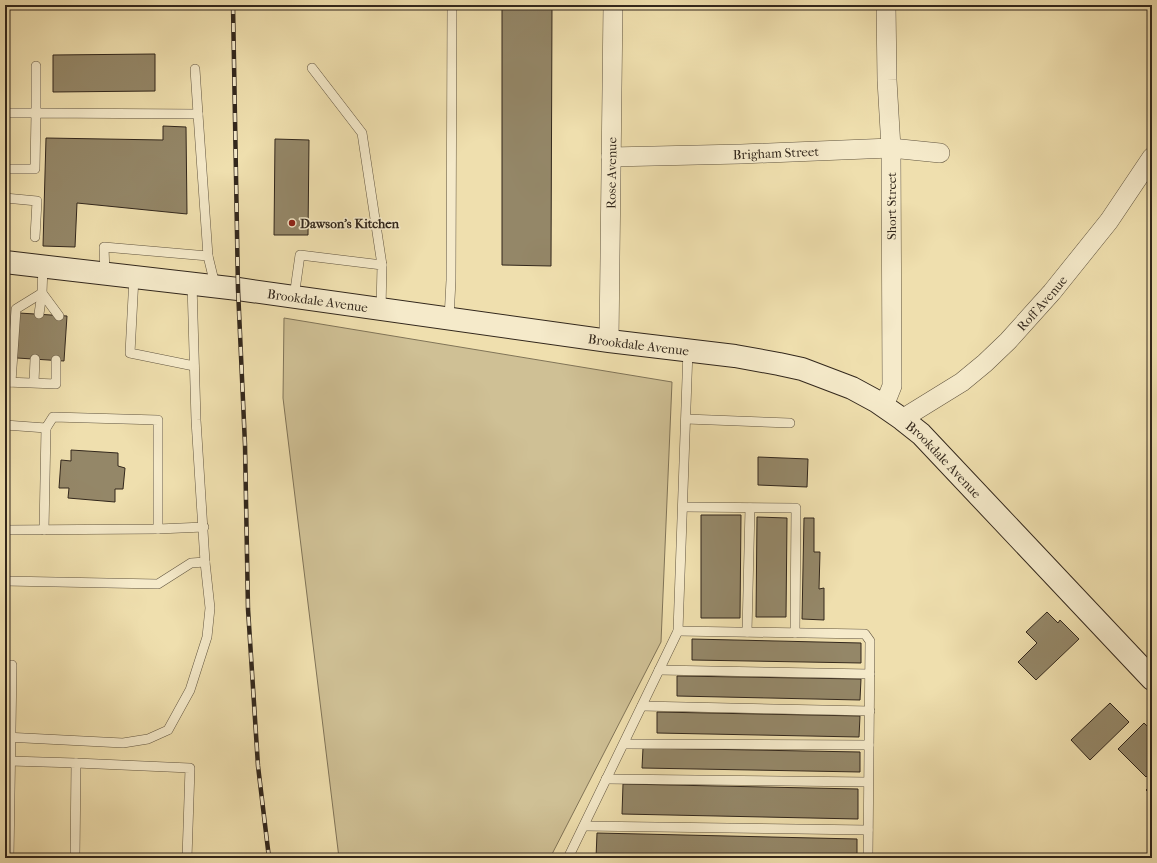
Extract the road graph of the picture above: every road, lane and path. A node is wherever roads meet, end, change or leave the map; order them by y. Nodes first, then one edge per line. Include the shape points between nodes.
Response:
1 (452, 5) edge
2 (613, 5) edge
3 (886, 5) edge
4 (36, 66) dead end
5 (312, 68) dead end
6 (195, 69) dead end
7 (5, 113) edge
8 (36, 113) junction
9 (198, 114) junction
10 (891, 148) junction
11 (940, 153) dead end
12 (611, 157) junction
13 (1152, 157) edge
14 (5, 169) edge
15 (5, 198) edge
16 (35, 237) dead end
17 (208, 256) junction
18 (5, 262) edge
19 (382, 265) junction
20 (43, 266) junction
21 (105, 274) junction
22 (134, 277) junction
23 (192, 284) junction
24 (216, 287) junction
25 (42, 294) junction
26 (294, 297) junction
27 (380, 309) junction
28 (39, 314) dead end
29 (59, 316) dead end
30 (449, 319) junction
31 (609, 341) junction
32 (688, 350) junction
33 (35, 359) dead end
34 (56, 360) dead end
35 (194, 366) junction
36 (8, 382) edge
37 (34, 382) junction
38 (884, 406) junction
39 (686, 419) junction
40 (902, 419) junction
41 (790, 423) dead end
42 (5, 425) edge
43 (46, 428) junction
44 (683, 507) junction
45 (750, 508) junction
46 (204, 527) junction
47 (158, 529) junction
48 (5, 530) edge
49 (44, 530) junction
50 (205, 562) junction
51 (5, 581) edge
52 (678, 630) junction
53 (747, 632) junction
54 (795, 633) junction
55 (5, 665) edge
56 (660, 670) junction
57 (870, 674) junction
58 (1152, 679) edge
59 (642, 706) junction
60 (870, 711) junction
61 (8, 737) edge
62 (624, 744) junction
63 (869, 745) junction
64 (10, 761) junction
65 (76, 763) junction
66 (8, 773) edge
67 (606, 779) junction
68 (868, 782) junction
69 (584, 826) junction
70 (868, 830) junction
71 (9, 858) edge
72 (75, 858) edge
73 (187, 858) edge
74 (568, 858) edge
75 (868, 858) edge

1 - 30 lane
2 - 12 street, Rose Avenue
3 - 10 street, Short Street
4 - 8 lane
5 - 19 lane via 362,133
6 - 9 lane
7 - 8 lane
8 - 9 lane
8 - 14 lane via 35,169
9 - 17 lane
10 - 11 street, Brigham Street
10 - 12 street, Brigham Street
10 - 38 street, Short Street via 892,386
12 - 31 street, Rose Avenue
13 - 40 street, Roff Avenue via 1109,221 1052,292 1008,341 962,382
15 - 16 lane via 38,201
17 - 21 lane via 104,247
17 - 24 lane
18 - 20 street, Brookdale Avenue
19 - 26 lane via 300,255
19 - 27 lane
20 - 21 street, Brookdale Avenue
20 - 25 lane
21 - 22 street, Brookdale Avenue
22 - 23 street, Brookdale Avenue
22 - 35 lane via 130,353
23 - 24 street, Brookdale Avenue
23 - 35 lane
24 - 26 street, Brookdale Avenue
25 - 28 lane
25 - 29 lane
25 - 36 lane via 16,309
26 - 27 street, Brookdale Avenue
27 - 30 street, Brookdale Avenue
30 - 31 street, Brookdale Avenue
31 - 32 street, Brookdale Avenue
32 - 38 street, Brookdale Avenue via 802,369 852,388
32 - 39 lane
33 - 37 lane
34 - 37 lane via 56,384
35 - 46 lane
36 - 37 lane
38 - 40 street, Brookdale Avenue
39 - 41 lane
39 - 44 lane
40 - 58 street, Brookdale Avenue via 921,434
42 - 43 lane
43 - 47 lane via 53,417 158,420
43 - 49 lane
44 - 45 lane
44 - 52 lane
45 - 53 lane
45 - 54 lane via 796,508
46 - 47 lane
46 - 50 lane
47 - 49 lane
48 - 49 lane
50 - 51 lane via 191,564 158,584
50 - 61 lane via 210,608 207,637 190,690 168,730 148,739 123,743
52 - 53 lane
52 - 56 lane
53 - 54 lane
54 - 57 lane via 865,634 870,641
55 - 61 lane via 12,666
56 - 57 lane
56 - 59 lane
57 - 60 lane
59 - 60 lane
59 - 62 lane
60 - 63 lane
61 - 64 lane
62 - 63 lane
62 - 67 lane
63 - 68 lane
64 - 65 lane
64 - 66 lane
65 - 72 lane
65 - 73 lane via 190,768
66 - 71 lane
67 - 68 lane
67 - 69 lane
68 - 70 lane
69 - 70 lane
69 - 74 lane
70 - 75 lane

